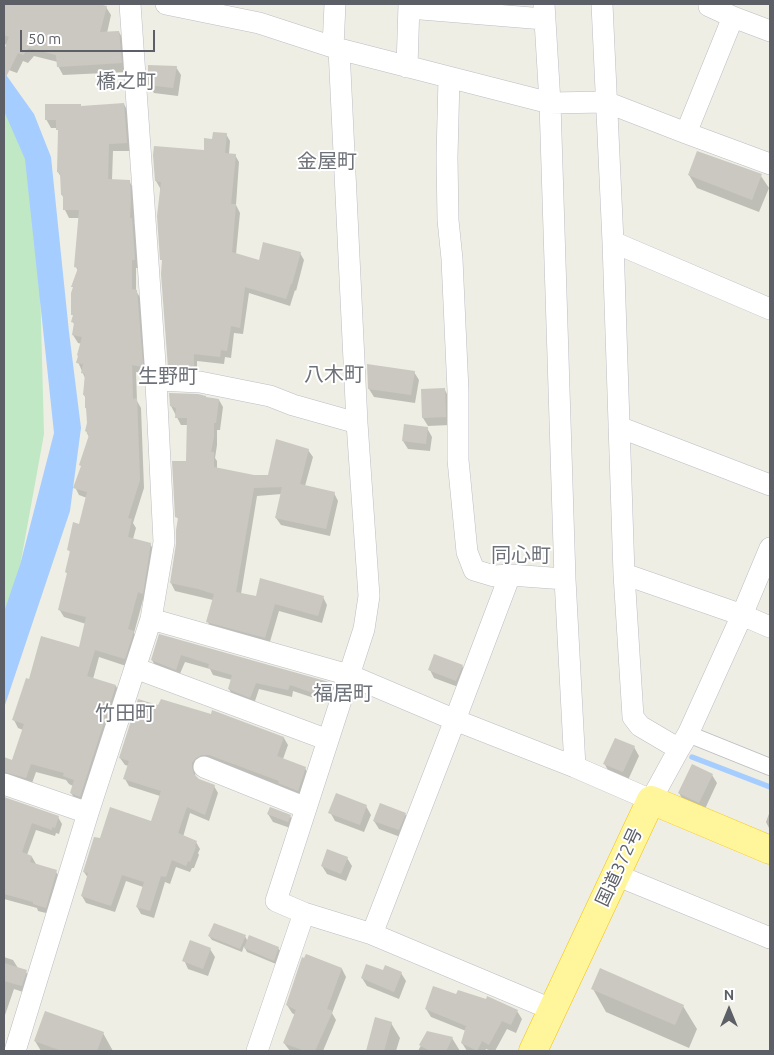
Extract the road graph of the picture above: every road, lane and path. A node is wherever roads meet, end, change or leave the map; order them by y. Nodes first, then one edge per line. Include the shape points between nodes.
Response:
1 (130, 4) edge
2 (166, 4) edge
3 (336, 4) edge
4 (602, 4) edge
5 (709, 4) edge
6 (409, 6) edge
7 (544, 12) edge
8 (259, 13) edge
9 (734, 17) junction
10 (770, 30) edge
11 (336, 48) junction
12 (407, 67) junction
13 (450, 78) junction
14 (606, 102) junction
15 (550, 103) junction
16 (686, 134) junction
17 (770, 164) edge
18 (613, 242) junction
19 (770, 309) edge
20 (156, 380) junction
21 (356, 423) junction
22 (619, 427) junction
23 (770, 485) edge
24 (770, 548) edge
25 (510, 574) junction
26 (624, 574) junction
27 (565, 579) junction
28 (742, 615) junction
29 (151, 619) junction
30 (770, 627) edge
31 (135, 668) junction
32 (349, 675) junction
33 (455, 720) junction
34 (328, 740) junction
35 (683, 742) junction
36 (204, 767) dead end
37 (575, 767) junction
38 (770, 767) edge
39 (8, 785) edge
40 (651, 800) junction
41 (306, 808) junction
42 (88, 812) junction
43 (770, 850) edge
44 (616, 875) junction
45 (304, 913) junction
46 (372, 934) junction
47 (770, 938) edge
48 (552, 1010) junction
49 (15, 1051) edge
50 (257, 1051) edge
51 (533, 1051) edge

1 - 20 street
2 - 8 street
3 - 11 street
4 - 14 street
5 - 9 street
6 - 7 street
6 - 12 street
7 - 15 street
8 - 11 street
9 - 10 street
9 - 16 street
11 - 12 street
11 - 21 street
12 - 13 street
13 - 15 street
13 - 25 street via 448,220 458,391 458,460 467,552 474,570 494,576
14 - 15 street
14 - 16 street
14 - 18 street
15 - 27 street
16 - 17 street
18 - 19 street
18 - 22 street
20 - 21 street via 200,382 270,396
20 - 29 street via 164,542
21 - 32 street via 369,596 364,629
22 - 23 street
22 - 26 street
24 - 28 street
25 - 27 street
25 - 33 street
26 - 28 street
26 - 35 street via 633,717 640,726
27 - 37 street
28 - 30 street
28 - 35 street
29 - 31 street
29 - 32 street
31 - 34 street
31 - 42 street
32 - 33 street
32 - 34 street
33 - 37 street
33 - 46 street
34 - 41 street
35 - 38 street
35 - 40 street
36 - 41 street
37 - 40 street
39 - 42 street
40 - 43 highway
40 - 44 highway, 国道372号
41 - 45 street via 276,901
42 - 49 street
44 - 47 street
44 - 48 highway, 国道372号
45 - 46 street
45 - 50 street
46 - 48 street
48 - 51 highway, 国道372号

